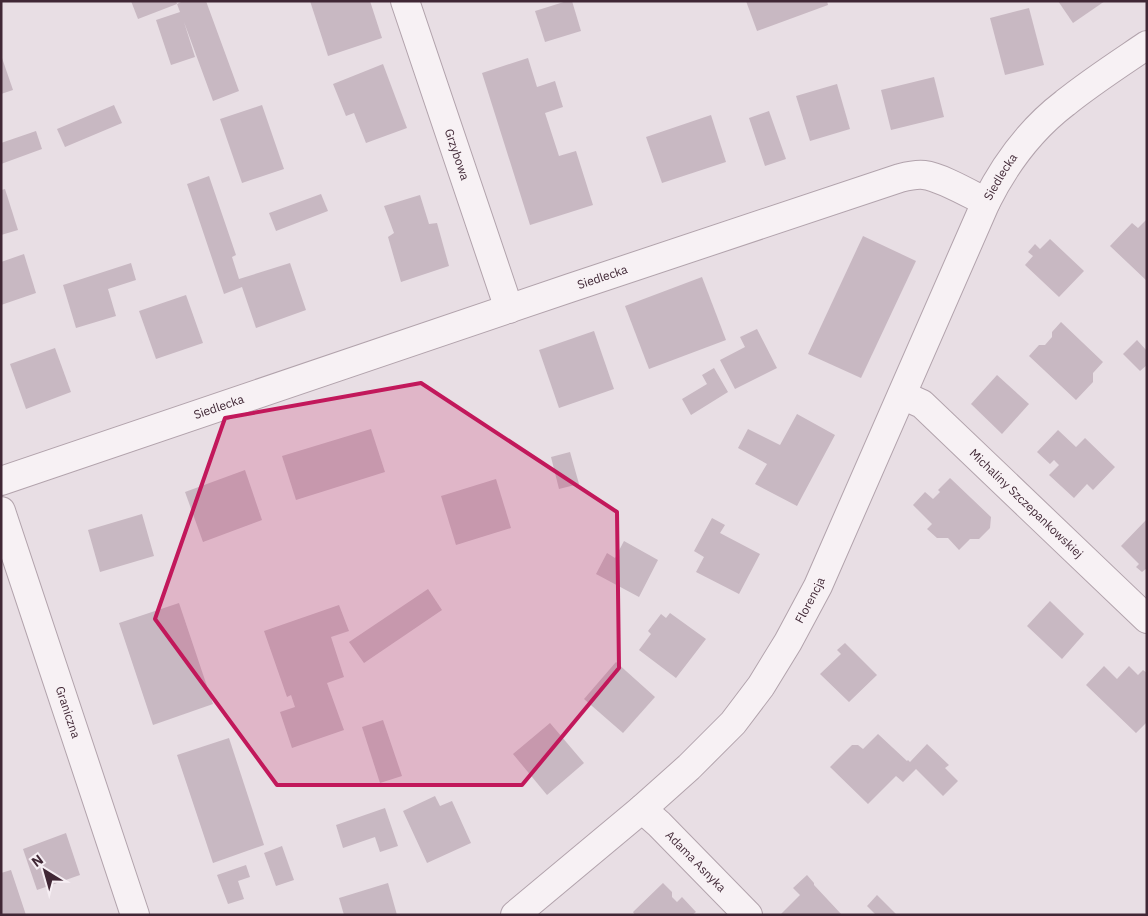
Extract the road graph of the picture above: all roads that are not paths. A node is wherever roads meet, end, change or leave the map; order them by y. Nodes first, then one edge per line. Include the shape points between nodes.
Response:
1 (405, 1) edge
2 (1147, 45) edge
3 (986, 202) junction
4 (509, 309) junction
5 (902, 395) junction
6 (1, 481) edge
7 (1, 511) edge
8 (1147, 619) edge
9 (642, 809) junction
10 (135, 915) edge
11 (515, 915) edge
12 (748, 915) edge

1 - 4 street, Grzybowa
2 - 3 street, Siedlecka via 1064,103 1043,122 1009,162
3 - 4 street, Siedlecka via 935,178 911,176
3 - 5 street, Florencja
4 - 6 street, Siedlecka
5 - 8 street, Michaliny Szczepankowskiej via 922,404
5 - 9 street, Florencja via 818,586 761,686 733,723
7 - 10 street, Graniczna
9 - 11 street, Florencja
9 - 12 street, Adama Asnyka

